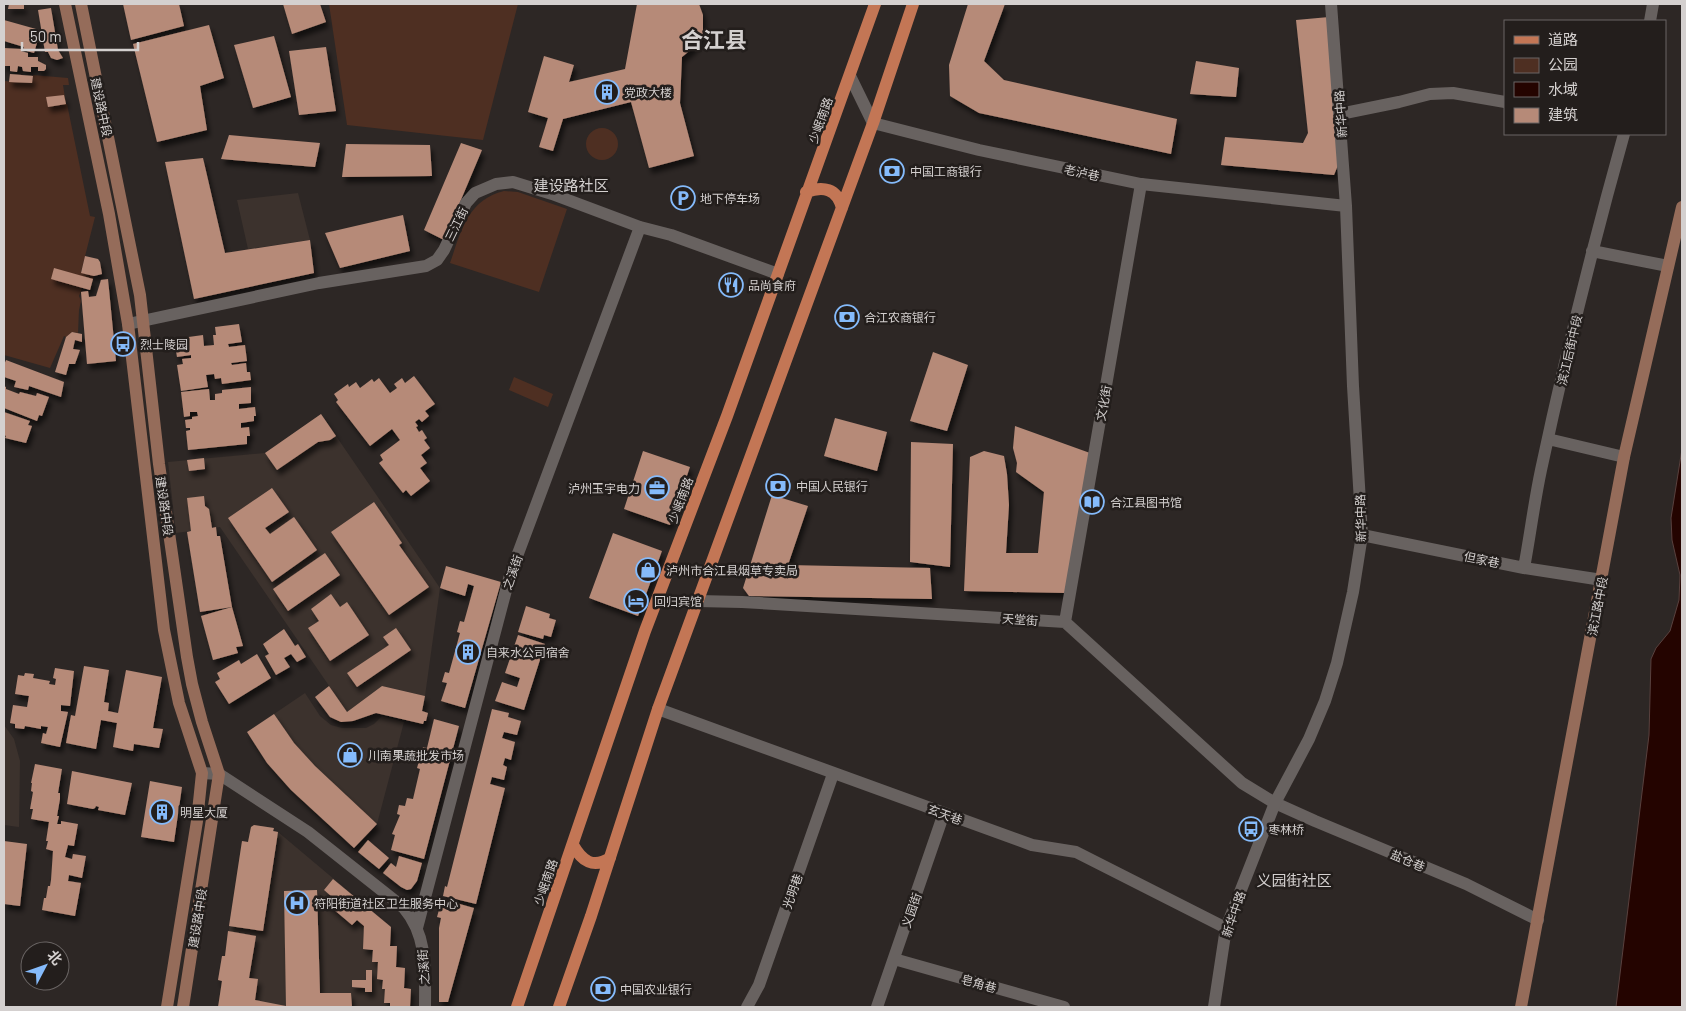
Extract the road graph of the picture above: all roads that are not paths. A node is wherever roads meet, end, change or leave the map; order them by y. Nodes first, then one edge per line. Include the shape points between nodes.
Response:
1 (65, 4) edge
2 (81, 4) edge
3 (875, 4) edge
4 (913, 4) edge
5 (1331, 4) edge
6 (1653, 4) edge
7 (1650, 20) edge
8 (850, 76) junction
9 (1504, 102) edge
10 (1340, 114) junction
11 (872, 123) junction
12 (1624, 135) edge
13 (1141, 184) junction
14 (806, 192) junction
15 (1346, 206) junction
16 (1682, 207) edge
17 (842, 208) junction
18 (640, 227) junction
19 (1592, 251) junction
20 (1668, 266) junction
21 (778, 274) junction
22 (143, 322) junction
23 (128, 324) junction
24 (1548, 439) junction
25 (1624, 457) junction
26 (1362, 535) junction
27 (1524, 568) junction
28 (1602, 580) junction
29 (698, 601) junction
30 (1065, 622) junction
31 (658, 709) junction
32 (202, 773) junction
33 (219, 774) junction
34 (833, 774) junction
35 (1276, 803) junction
36 (944, 813) junction
37 (572, 845) junction
38 (610, 858) junction
39 (1538, 920) junction
40 (417, 928) junction
41 (1226, 928) junction
42 (894, 959) junction
43 (167, 1007) edge
44 (183, 1007) edge
45 (425, 1007) edge
46 (517, 1007) edge
47 (559, 1007) edge
48 (747, 1007) edge
49 (877, 1007) edge
50 (1064, 1007) edge
51 (1214, 1007) edge
52 (1521, 1007) edge

1 - 23 main road, 建设路中段 via 109,214
2 - 22 main road, 建设路中段
3 - 8 main road, 少岷南路
4 - 11 main road
5 - 10 street, 新华中路
6 - 7 street
8 - 11 street
8 - 14 main road, 少岷南路
9 - 10 street via 1453,93 1430,94
10 - 15 street, 新华中路
11 - 13 street, 老泸巷 via 979,150
11 - 17 main road
12 - 19 street, 滨江后街中段
13 - 15 street, 老泸巷
13 - 30 street, 文化街
14 - 17 main road via 821,188 828,190 840,200
14 - 21 main road, 少岷南路
15 - 26 street, 新华中路 via 1352,386
16 - 20 main road, 滨江路中段
17 - 29 main road
18 - 21 street, 三江街
18 - 22 street, 三江街 via 514,182 496,184 475,193 466,202 444,250 437,260 426,266 319,283
18 - 40 street, 之溪街 via 510,575
19 - 20 street
19 - 24 street, 滨江后街中段
20 - 25 main road, 滨江路中段
21 - 37 main road, 少岷南路 via 645,631
22 - 23 street, 三江街
22 - 33 main road, 建设路中段 via 159,464 187,657 202,722
23 - 32 main road, 建设路中段 via 164,630 179,702
24 - 25 street
24 - 27 street, 滨江后街中段
25 - 28 main road, 滨江路中段
26 - 27 street, 但家巷
26 - 35 street, 新华中路 via 1337,664 1309,739
27 - 28 street, 但家巷
28 - 39 main road, 滨江路中段
29 - 30 street, 天堂街
29 - 31 main road
30 - 35 street via 1242,783
31 - 34 street, 玄天巷
31 - 38 main road
32 - 33 street, 之溪街
32 - 43 main road, 建设路中段
33 - 40 street, 之溪街 via 308,832 404,908
33 - 44 main road, 建设路中段
34 - 36 street, 玄天巷
34 - 48 street, 光明巷 via 759,986
35 - 39 street, 盐仓巷 via 1466,884
35 - 41 street, 新华中路
36 - 41 street, 玄天巷 via 1032,845 1076,852
36 - 42 street, 义园街
37 - 38 main road via 589,862 597,864
37 - 46 main road, 少岷南路
38 - 47 main road
39 - 52 main road, 滨江路中段
40 - 45 street, 之溪街 via 424,956
41 - 51 street, 新华中路
42 - 49 street, 义园街
42 - 50 street, 皂角巷

